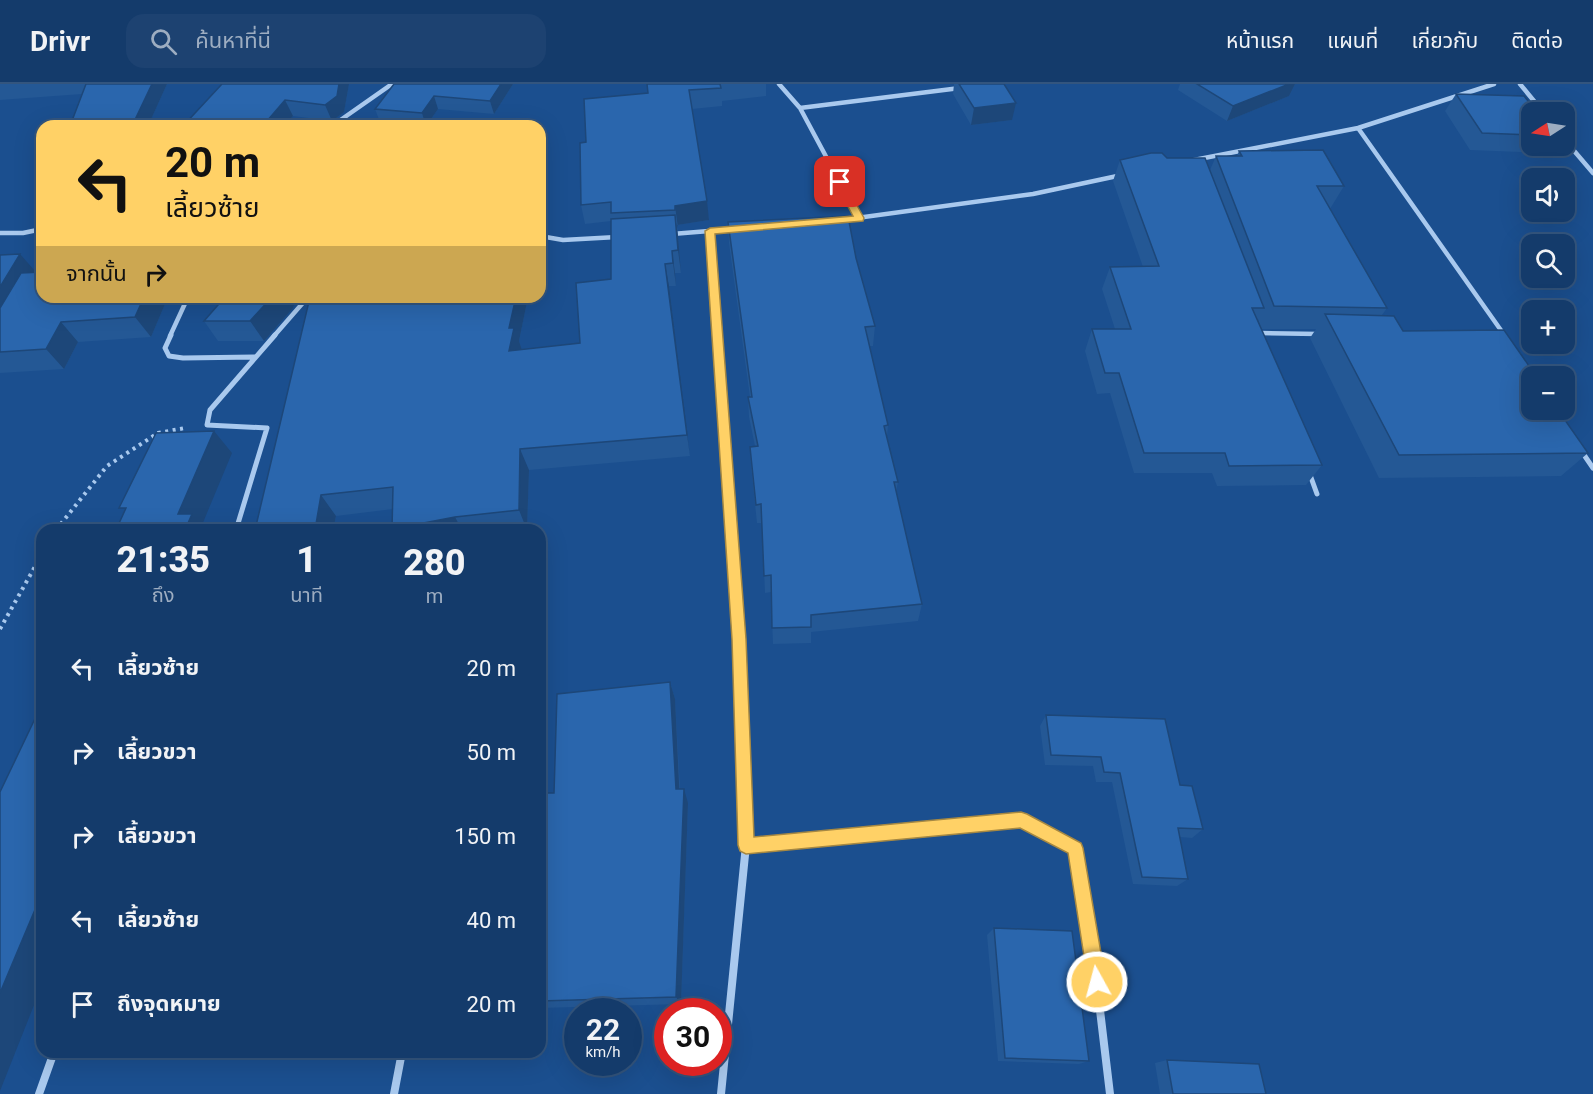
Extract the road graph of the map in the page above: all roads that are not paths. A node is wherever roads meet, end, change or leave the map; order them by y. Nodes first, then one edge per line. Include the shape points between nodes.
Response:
1 (392, 84) edge
2 (779, 84) edge
3 (1494, 84) edge
4 (1520, 84) edge
5 (962, 88) edge
6 (1535, 102) edge
7 (800, 108) junction
8 (341, 120) edge
9 (1358, 128) junction
10 (1575, 152) edge
11 (1194, 160) junction
12 (1182, 162) edge
13 (1198, 171) edge
14 (1593, 173) edge
15 (1125, 174) edge
16 (860, 218) junction
17 (836, 220) edge
18 (744, 228) edge
19 (36, 230) edge
20 (710, 231) junction
21 (0, 233) edge
22 (665, 234) edge
23 (546, 237) edge
24 (620, 237) edge
25 (186, 303) edge
26 (303, 303) edge
27 (1256, 323) edge
28 (1260, 333) junction
29 (1330, 335) edge
30 (1495, 338) edge
31 (1263, 344) edge
32 (254, 357) junction
33 (1574, 439) edge
34 (1305, 462) edge
35 (1593, 468) edge
36 (1317, 495) dead end
37 (238, 524) edge
38 (746, 845) junction
39 (52, 1058) edge
40 (401, 1058) edge
41 (39, 1094) edge
42 (394, 1094) edge
43 (721, 1094) edge
44 (1110, 1094) edge

1 - 8 street
2 - 7 street
3 - 9 street
4 - 6 street
5 - 7 street
7 - 16 street
9 - 11 street
9 - 30 street via 1507,338
10 - 14 street
11 - 12 street
11 - 13 street
15 - 16 street via 1034,194
16 - 17 street
18 - 20 street
19 - 21 street
20 - 22 street
20 - 38 street via 739,639
23 - 24 street
25 - 32 street via 165,348 169,356
26 - 32 street
27 - 28 street
28 - 29 street
28 - 31 street
32 - 37 street via 210,410 207,425 267,428
33 - 35 street
34 - 36 street
38 - 43 street
38 - 44 street via 1021,820 1075,848 1094,960
39 - 41 street
40 - 42 street

